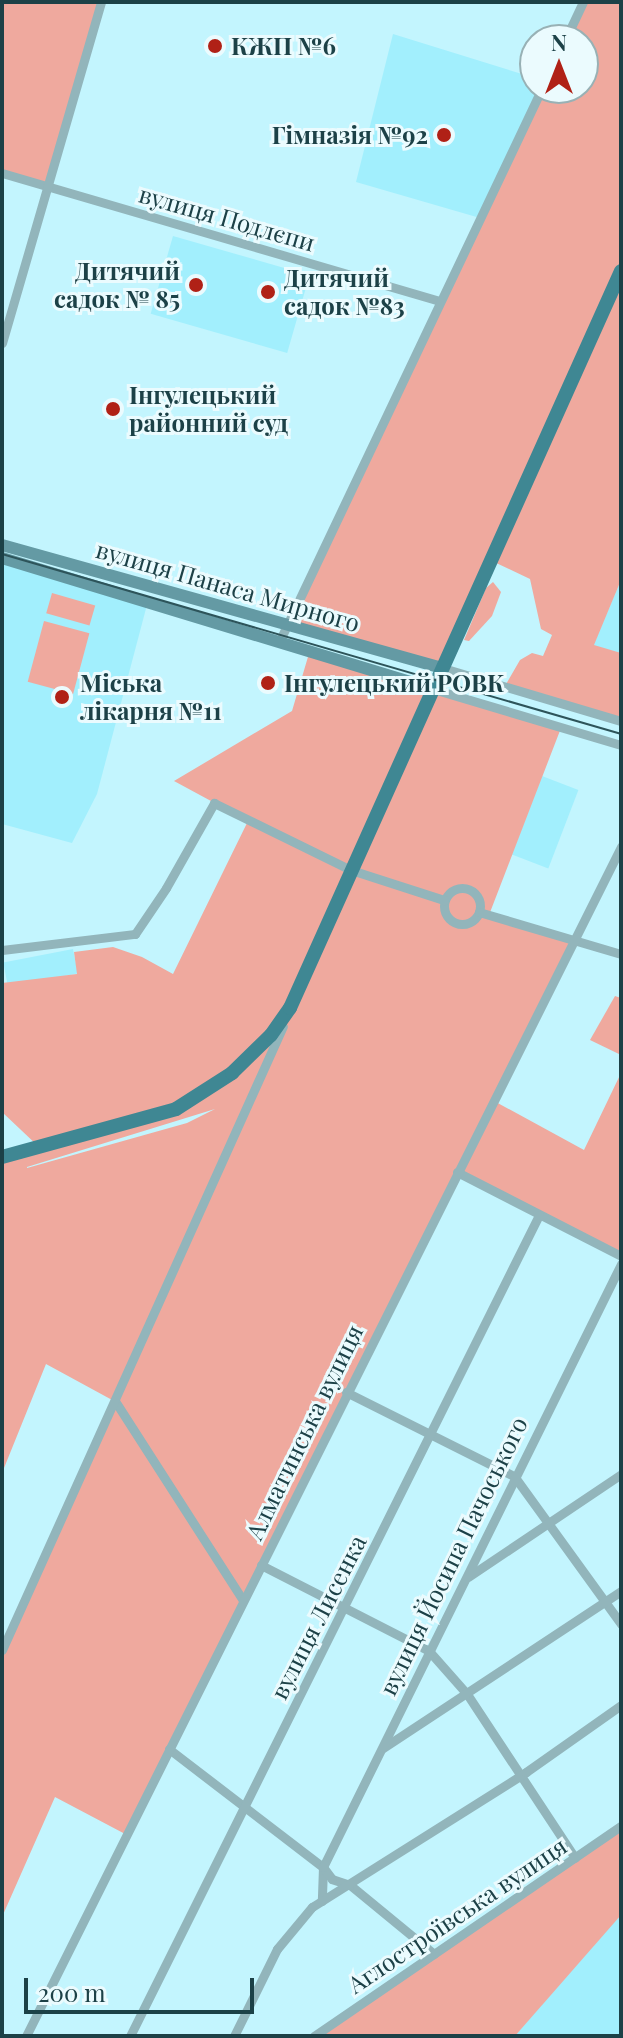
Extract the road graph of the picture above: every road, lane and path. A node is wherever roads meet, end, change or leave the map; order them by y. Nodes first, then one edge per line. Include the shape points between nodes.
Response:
1 (101, 2) edge
2 (583, 2) edge
3 (573, 24) edge
4 (534, 104) edge
5 (2, 173) edge
6 (47, 187) junction
7 (621, 271) edge
8 (440, 301) junction
9 (2, 343) edge
10 (2, 545) edge
11 (2, 558) edge
12 (286, 627) junction
13 (280, 640) junction
14 (443, 668) junction
15 (433, 689) junction
16 (621, 721) edge
17 (621, 745) edge
18 (621, 847) edge
19 (351, 870) junction
20 (444, 900) junction
21 (479, 912) junction
22 (576, 941) junction
23 (2, 950) edge
24 (621, 954) edge
25 (290, 1008) junction
26 (2, 1157) edge
27 (457, 1172) junction
28 (539, 1215) junction
29 (621, 1256) edge
30 (621, 1264) edge
31 (346, 1392) junction
32 (115, 1401) junction
33 (432, 1434) junction
34 (621, 1474) edge
35 (514, 1476) junction
36 (548, 1523) junction
37 (261, 1565) junction
38 (466, 1579) junction
39 (621, 1591) edge
40 (243, 1600) junction
41 (605, 1602) junction
42 (346, 1608) junction
43 (621, 1624) edge
44 (2, 1650) edge
45 (429, 1651) junction
46 (467, 1694) junction
47 (621, 1705) edge
48 (169, 1749) junction
49 (381, 1750) junction
50 (520, 1775) junction
51 (244, 1806) junction
52 (621, 1826) edge
53 (575, 1858) junction
54 (323, 1867) junction
55 (350, 1885) junction
56 (322, 1901) junction
57 (434, 1954) junction
58 (26, 2036) edge
59 (130, 2036) edge
60 (234, 2036) edge
61 (314, 2036) edge

1 - 6 street
2 - 3 street
4 - 8 street
5 - 6 street, вулиця Подлєпи
6 - 8 street, вулиця Подлєпи
6 - 9 street
7 - 14 main road
8 - 12 street
10 - 12 main road, вулиця Панаса Мирного
11 - 13 main road, вулиця Панаса Мирного
12 - 13 street
12 - 14 main road, вулиця Панаса Мирного
13 - 15 main road, вулиця Панаса Мирного
14 - 15 main road
14 - 16 street
15 - 17 street
15 - 19 main road
18 - 22 street, Алматинська вулиця
19 - 20 street
19 - 23 street via 214,803 135,934
19 - 25 main road
20 - 21 street via 445,913 455,923 467,923
20 - 21 street via 452,890 468,888 479,898
21 - 22 street
22 - 24 street
22 - 27 street, Алматинська вулиця
25 - 26 main road via 232,1073 176,1109
25 - 32 street
27 - 28 street
27 - 31 street, Алматинська вулиця
28 - 29 street
28 - 33 street, вулиця Лисенка
30 - 35 street, вулиця Йосипа Пачоського
31 - 33 street
31 - 37 street, Алматинська вулиця
32 - 40 street
32 - 44 street
33 - 35 street
33 - 42 street, вулиця Лисенка
34 - 36 street
35 - 36 street
35 - 38 street, вулиця Йосипа Пачоського
36 - 38 street
36 - 41 street
37 - 40 street, Алматинська вулиця
37 - 42 street
38 - 45 street, вулиця Йосипа Пачоського
39 - 41 street
40 - 48 street, Алматинська вулиця
41 - 43 street
41 - 46 street
42 - 45 street
42 - 51 street, вулиця Лисенка
45 - 46 street
45 - 49 street, вулиця Йосипа Пачоського
46 - 49 street
46 - 50 street
47 - 50 street
48 - 51 street
48 - 58 street, Алматинська вулиця
49 - 54 street, вулиця Йосипа Пачоського
50 - 53 street
50 - 55 street
51 - 54 street
51 - 59 street, вулиця Лисенка
52 - 53 street, Аглостроївська вулиця
53 - 57 street, Аглостроївська вулиця
54 - 55 street via 332,1879
54 - 56 street
55 - 56 street
55 - 57 street
56 - 60 street via 277,1949
57 - 61 street, Аглостроївська вулиця

